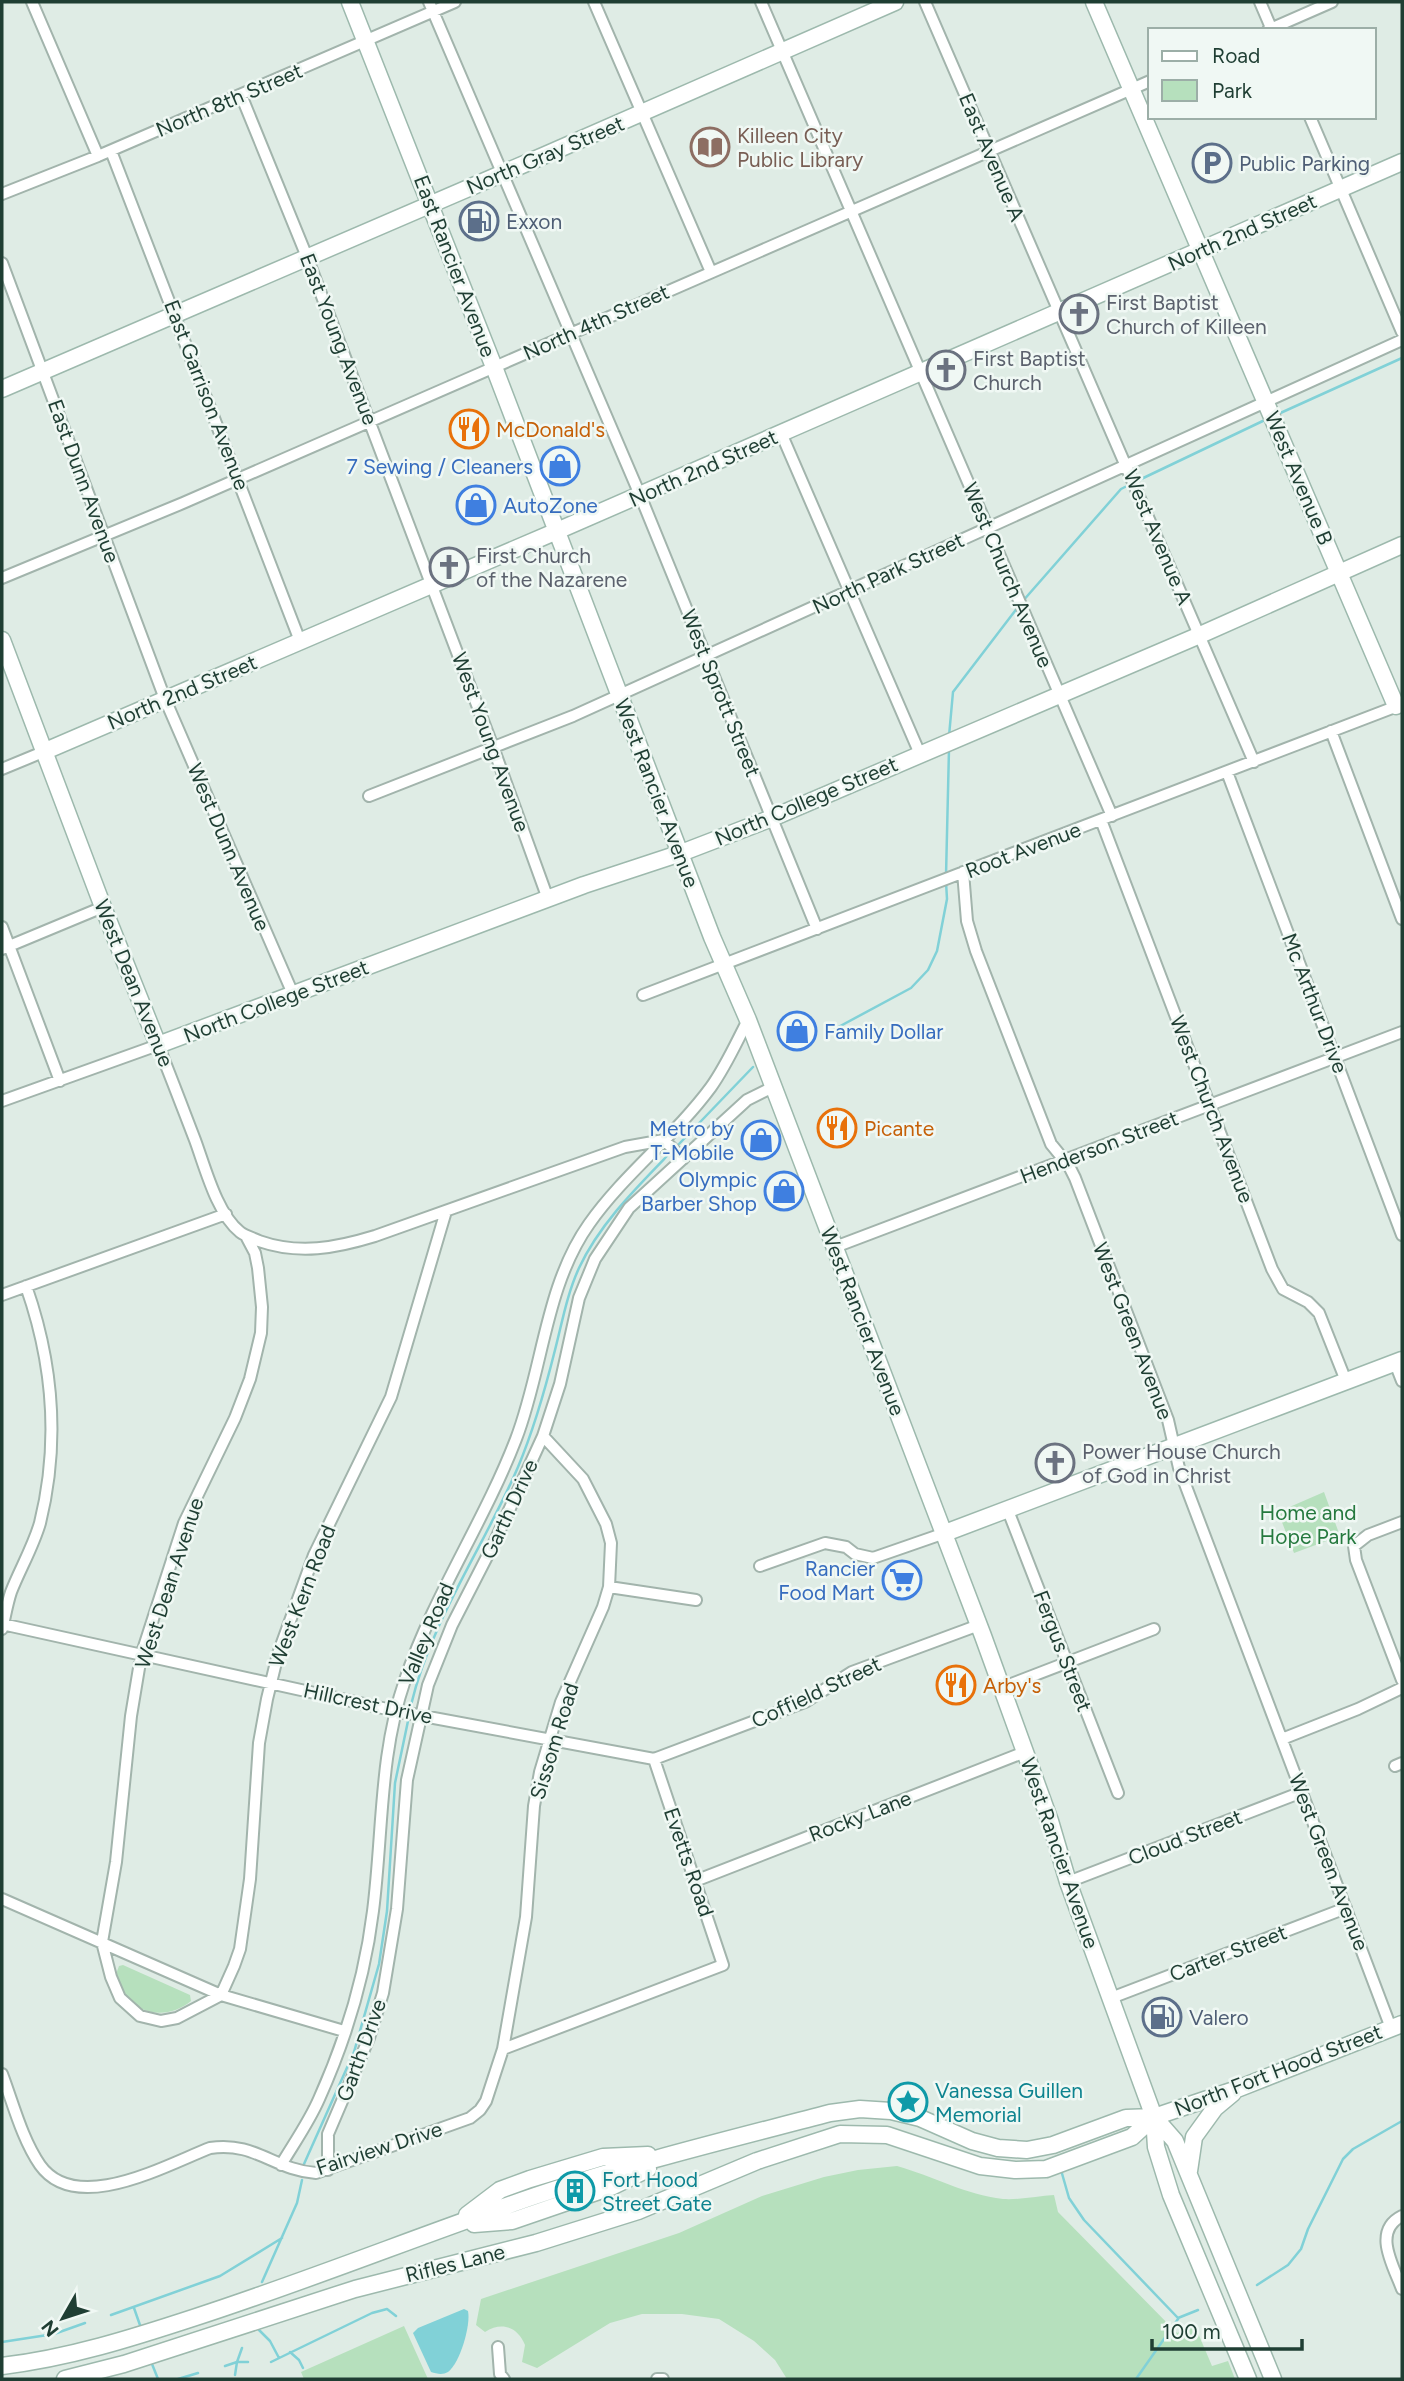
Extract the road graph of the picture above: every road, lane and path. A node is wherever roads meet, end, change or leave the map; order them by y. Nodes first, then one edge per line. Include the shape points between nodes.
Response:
1 (32, 2) edge
2 (350, 2) edge
3 (455, 2) edge
4 (594, 2) edge
5 (761, 2) edge
6 (895, 2) edge
7 (925, 2) edge
8 (1094, 2) edge
9 (1260, 2) edge
10 (1332, 2) edge
11 (432, 6) edge
12 (1270, 28) edge
13 (1272, 28) edge
14 (366, 42) junction
15 (783, 52) junction
16 (1148, 82) edge
17 (1131, 89) junction
18 (241, 95) junction
19 (643, 113) junction
20 (1311, 119) edge
21 (111, 150) junction
22 (990, 151) junction
23 (98, 156) junction
24 (1402, 162) edge
25 (504, 173) junction
26 (1341, 189) junction
27 (2, 194) edge
28 (431, 204) junction
29 (851, 211) junction
30 (1200, 250) junction
31 (307, 257) junction
32 (2, 263) edge
33 (711, 272) junction
34 (1059, 312) junction
35 (175, 313) junction
36 (1402, 332) edge
37 (572, 334) junction
38 (1402, 340) edge
39 (494, 367) junction
40 (44, 370) junction
41 (921, 372) junction
42 (2, 389) edge
43 (1268, 405) junction
44 (370, 421) junction
45 (781, 433) junction
46 (1128, 469) junction
47 (238, 478) junction
48 (640, 495) junction
49 (988, 527) junction
50 (557, 531) junction
51 (103, 536) junction
52 (1402, 545) edge
53 (1339, 573) junction
54 (2, 578) edge
55 (432, 585) junction
56 (850, 591) junction
57 (1200, 635) junction
58 (2, 640) edge
59 (300, 641) junction
60 (706, 657) junction
61 (1060, 694) junction
62 (620, 695) junction
63 (166, 699) junction
64 (1399, 705) edge
65 (1331, 731) junction
66 (493, 747) junction
67 (43, 752) junction
68 (925, 752) junction
69 (1254, 762) junction
70 (2, 769) edge
71 (1227, 772) junction
72 (369, 796) dead end
73 (1112, 816) junction
74 (772, 818) junction
75 (1101, 820) junction
76 (681, 853) junction
77 (959, 874) junction
78 (548, 899) junction
79 (103, 906) junction
80 (1402, 919) edge
81 (2, 927) edge
82 (817, 929) junction
83 (5, 947) edge
84 (723, 965) junction
85 (293, 994) junction
86 (643, 995) dead end
87 (747, 1020) junction
88 (1402, 1032) edge
89 (158, 1045) junction
90 (1335, 1056) junction
91 (60, 1081) junction
92 (773, 1087) junction
93 (2, 1101) edge
94 (1210, 1105) junction
95 (664, 1140) junction
96 (683, 1159) junction
97 (1064, 1160) junction
98 (446, 1211) junction
99 (226, 1214) junction
100 (1402, 1235) edge
101 (246, 1236) junction
102 (835, 1247) junction
103 (26, 1286) junction
104 (2, 1294) edge
105 (1399, 1362) edge
106 (1346, 1381) junction
107 (1402, 1381) edge
108 (543, 1436) junction
109 (1174, 1447) junction
110 (1007, 1508) junction
111 (1402, 1522) edge
112 (945, 1534) junction
113 (760, 1566) dead end
114 (609, 1587) junction
115 (696, 1600) dead end
116 (979, 1625) junction
117 (2, 1626) edge
118 (1154, 1629) dead end
119 (141, 1656) junction
120 (1067, 1661) junction
121 (1402, 1681) edge
122 (270, 1682) junction
123 (1001, 1688) junction
124 (1402, 1688) edge
125 (396, 1711) junction
126 (421, 1716) junction
127 (1282, 1739) junction
128 (549, 1741) junction
129 (1025, 1752) junction
130 (654, 1759) junction
131 (1302, 1792) junction
132 (1118, 1793) dead end
133 (695, 1881) junction
134 (1068, 1882) junction
135 (2, 1899) edge
136 (1346, 1908) junction
137 (102, 1942) junction
138 (221, 1995) junction
139 (1111, 1998) junction
140 (1397, 2026) edge
141 (344, 2031) junction
142 (503, 2049) junction
143 (2, 2074) edge
144 (1237, 2089) junction
145 (480, 2110) joint
146 (1154, 2117) junction
147 (840, 2134) joint
148 (680, 2153) joint
149 (281, 2165) junction
150 (328, 2170) junction
151 (1189, 2172) junction
152 (1402, 2216) edge
153 (1402, 2289) edge
154 (498, 2347) dead end
155 (2, 2366) edge
156 (65, 2379) edge
157 (504, 2379) edge
158 (657, 2379) edge
159 (663, 2379) edge
160 (1248, 2379) edge
161 (1273, 2379) edge

1 - 23 street
2 - 14 street, East Rancier Avenue
3 - 11 street, North 8th Street
4 - 19 street
5 - 15 street, West Church Avenue
6 - 15 street, North Gray Street
7 - 22 street, East Avenue A
8 - 17 street, West Avenue B
9 - 12 street
10 - 13 street
11 - 14 street, North 8th Street
11 - 25 street, West Sprott Street
14 - 18 street, North 8th Street
14 - 28 street, East Rancier Avenue
15 - 19 street, North Gray Street
15 - 29 street, West Church Avenue
16 - 17 street, North 4th Street
17 - 22 street, North 4th Street
17 - 30 street, West Avenue B
18 - 21 street, North 8th Street
18 - 31 street, East Young Avenue
19 - 25 street, North Gray Street
19 - 33 street
20 - 26 street
21 - 23 street, North 8th Street
21 - 35 street, East Garrison Avenue
22 - 29 street, North 4th Street
22 - 34 street, East Avenue A
23 - 27 street, North 8th Street
24 - 26 street, North 2nd Street
25 - 28 street, North Gray Street
25 - 37 street, West Sprott Street
26 - 30 street, North 2nd Street
26 - 36 street
28 - 31 street, North Gray Street
28 - 39 street, East Rancier Avenue
29 - 33 street, North 4th Street
29 - 41 street, West Church Avenue
30 - 34 street, North 2nd Street
30 - 43 street, West Avenue B
31 - 35 street, North Gray Street
31 - 44 street, East Young Avenue
32 - 40 street, East Dunn Avenue
33 - 37 street, North 4th Street
34 - 41 street, North 2nd Street
34 - 46 street, West Avenue A
35 - 40 street, North Gray Street
35 - 47 street, East Garrison Avenue
37 - 39 street, North 4th Street
37 - 48 street, West Sprott Street
38 - 43 street, North Park Street
39 - 44 street, North 4th Street
39 - 50 street, East Rancier Avenue
40 - 42 street, North Gray Street
40 - 51 street, East Dunn Avenue
41 - 45 street, North 2nd Street
41 - 49 street, West Church Avenue
43 - 46 street, North Park Street
43 - 53 street, West Avenue B
44 - 47 street, North 4th Street
44 - 55 street, East Young Avenue
45 - 48 street, North 2nd Street
45 - 56 street
46 - 49 street, North Park Street
46 - 57 street, West Avenue A
47 - 51 street, North 4th Street
47 - 59 street, East Garrison Avenue
48 - 50 street, North 2nd Street
48 - 60 street, West Sprott Street
49 - 56 street, North Park Street
49 - 61 street, West Church Avenue
50 - 55 street, North 2nd Street
50 - 62 street, West Rancier Avenue
51 - 54 street, North 4th Street
51 - 63 street, East Dunn Avenue
52 - 53 street, North College Street
53 - 57 street, North College Street
53 - 64 street, West Avenue B
55 - 59 street, North 2nd Street
55 - 66 street, West Young Avenue
56 - 60 street, North Park Street
56 - 68 street
57 - 61 street, North College Street
57 - 69 street, West Avenue A
58 - 67 street, West Dean Avenue
59 - 63 street, North 2nd Street
60 - 62 street, North Park Street
60 - 74 street, West Sprott Street
61 - 68 street, North College Street
61 - 73 street, West Church Avenue
62 - 66 street, North Park Street
62 - 76 street, West Rancier Avenue
63 - 67 street, North 2nd Street
63 - 85 street, West Dunn Avenue
64 - 65 street, Root Avenue
65 - 69 street, Root Avenue
65 - 80 street
66 - 72 street, North Park Street
66 - 78 street, West Young Avenue
67 - 70 street, North 2nd Street
67 - 79 street, West Dean Avenue
68 - 74 street, North College Street
69 - 71 street, Root Avenue
71 - 73 street, Root Avenue
71 - 90 street, Mc Arthur Drive
73 - 75 street, Root Avenue
74 - 76 street, North College Street
74 - 82 street, West Sprott Street
75 - 77 street, Root Avenue
75 - 94 street, West Church Avenue
76 - 78 street, North College Street
76 - 84 street, West Rancier Avenue
77 - 82 street, Root Avenue
77 - 97 street, West Green Avenue via 976,951 1047,1133
78 - 85 street, North College Street
79 - 83 street
79 - 89 street, West Dean Avenue
81 - 83 street
82 - 84 street, Root Avenue
83 - 91 street
84 - 86 street, Root Avenue
84 - 87 street, West Rancier Avenue
85 - 89 street, North College Street
87 - 92 street, West Rancier Avenue
87 - 95 street via 710,1089
88 - 90 street, Henderson Street
89 - 91 street, North College Street
89 - 99 street, West Dean Avenue
90 - 94 street, Henderson Street
90 - 100 street, Mc Arthur Drive
91 - 93 street, North College Street
92 - 96 street, Garth Drive via 747,1100
92 - 102 street, West Rancier Avenue
94 - 97 street, Henderson Street
94 - 106 street, West Church Avenue via 1279,1282 1319,1313
95 - 96 street
95 - 98 street via 625,1147
95 - 125 street, Valley Road via 589,1223 573,1251 556,1294 516,1439 428,1618
96 - 108 street, Garth Drive via 629,1208 595,1259 579,1298
97 - 102 street, Henderson Street
97 - 109 street, West Green Avenue via 1075,1178 1168,1420
98 - 101 street via 342,1246 313,1250
98 - 122 street, West Kern Road via 391,1397 314,1555
99 - 101 street
99 - 103 street
101 - 119 street, West Dean Avenue via 255,1253 262,1307 250,1379 184,1523
102 - 112 street, West Rancier Avenue
103 - 104 street
103 - 117 street via 47,1358 52,1436 40,1523
105 - 106 street
105 - 107 street
106 - 109 street
108 - 114 street, Sissom Road via 583,1479 606,1524 611,1543
108 - 126 street, Garth Drive via 452,1625
109 - 110 street
109 - 127 street, West Green Avenue
110 - 112 street
110 - 120 street, Fergus Street
111 - 121 street via 1368,1535 1354,1546
112 - 113 street via 873,1558 825,1543
112 - 116 street, West Rancier Avenue
114 - 115 street
114 - 128 street, Sissom Road
116 - 123 street, West Rancier Avenue
116 - 130 street, Coffield Street via 852,1672 805,1702
117 - 119 street, Hillcrest Drive
118 - 120 street
119 - 122 street, Hillcrest Drive
119 - 137 street, West Dean Avenue
120 - 123 street
120 - 132 street, Fergus Street
122 - 125 street, Hillcrest Drive
122 - 138 street, West Kern Road via 259,1743 242,1936
123 - 129 street, West Rancier Avenue
124 - 127 street
125 - 126 street, Hillcrest Drive
125 - 141 street, Valley Road via 383,1780 373,1910 359,1989
126 - 128 street, Hillcrest Drive
126 - 150 street, Garth Drive via 407,1780 397,1909 383,1993 328,2134
127 - 131 street, West Green Avenue
128 - 130 street, Hillcrest Drive
128 - 142 street, Sissom Road via 534,1806 526,1917
129 - 133 street, Rocky Lane
129 - 134 street, West Rancier Avenue
130 - 133 street, Evetts Road
131 - 134 street, Cloud Street
131 - 136 street, West Green Avenue
133 - 142 street, Evetts Road via 723,1965
134 - 139 street, West Rancier Avenue
135 - 137 street
136 - 139 street, Carter Street
136 - 140 street, West Green Avenue
137 - 138 street
137 - 138 street via 120,1998 140,2016 161,2021 177,2018
138 - 141 street
139 - 146 street, West Rancier Avenue
140 - 144 street, North Fort Hood Street
141 - 149 street, Valley Road via 318,2100
142 - 145 street, Sissom Road
143 - 149 street, Fairview Drive via 38,2163 60,2182 87,2188 118,2183 224,2146 249,2149
144 - 146 street, North Fort Hood Street
144 - 151 street via 1215,2108 1194,2137
145 - 150 street, Fairview Drive via 470,2118
146 - 147 street, North Fort Hood Street via 1132,2137 1046,2169 980,2166 887,2135
146 - 148 street, North Fort Hood Street via 1126,2118 1027,2150 972,2141 891,2111 860,2109
146 - 151 street via 1175,2141
146 - 160 street via 1156,2147 1171,2195
147 - 156 street, Rifles Lane via 757,2161 621,2217 355,2289
148 - 155 street, Rifles Lane via 608,2172 260,2297 117,2343
149 - 150 street, Fairview Drive via 300,2172
151 - 161 street
152 - 153 street via 1393,2220 1386,2236
154 - 157 street
158 - 159 street

